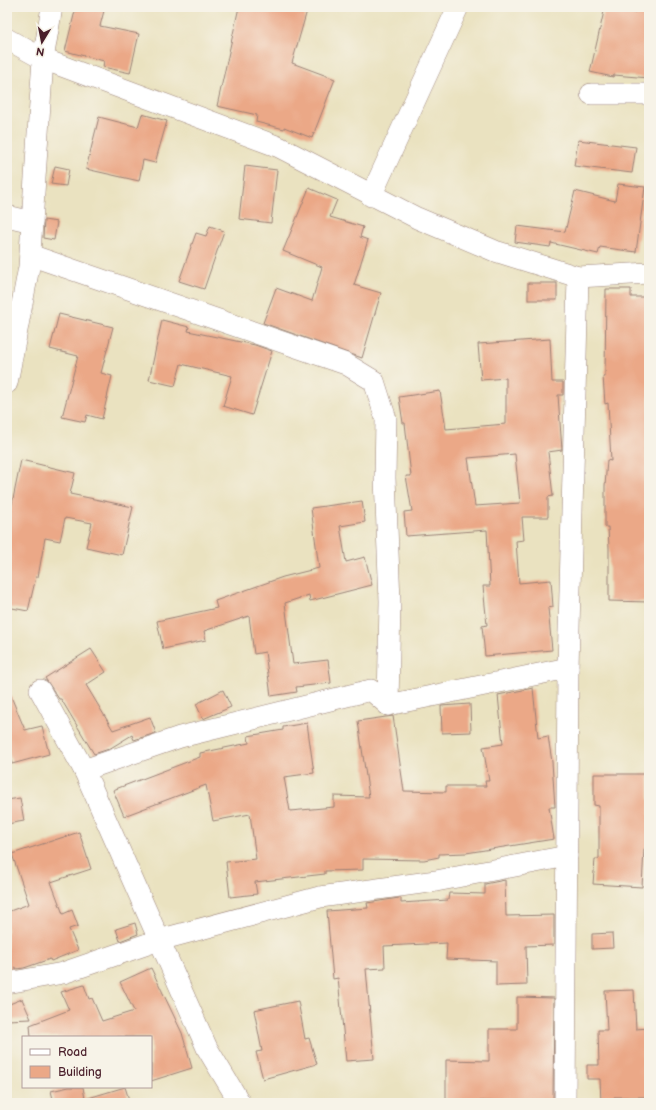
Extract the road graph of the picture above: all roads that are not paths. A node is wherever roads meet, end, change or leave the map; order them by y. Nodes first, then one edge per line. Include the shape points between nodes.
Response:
1 (52, 7) edge
2 (458, 7) edge
3 (7, 39) edge
4 (43, 59) junction
5 (591, 94) dead end
6 (649, 94) edge
7 (371, 196) junction
8 (7, 216) edge
9 (32, 222) junction
10 (30, 255) junction
11 (649, 273) edge
12 (578, 277) junction
13 (7, 384) edge
14 (568, 668) junction
15 (40, 690) dead end
16 (388, 705) junction
17 (84, 770) junction
18 (567, 856) junction
19 (159, 940) junction
20 (7, 983) edge
21 (240, 1103) edge
22 (565, 1103) edge

1 - 4 street
2 - 7 street
3 - 4 street
4 - 7 street via 279,147
4 - 9 street
5 - 6 street
7 - 12 street via 495,251
8 - 9 street
9 - 10 street
10 - 13 street
10 - 16 street via 346,364 374,381 386,419 384,478 390,600
11 - 12 street
12 - 14 street
14 - 16 street
14 - 18 street
15 - 17 street
16 - 17 street via 371,690 180,737
17 - 19 street
18 - 19 street via 436,881 320,897
18 - 22 street
19 - 20 street via 63,974
19 - 21 street via 207,1048

